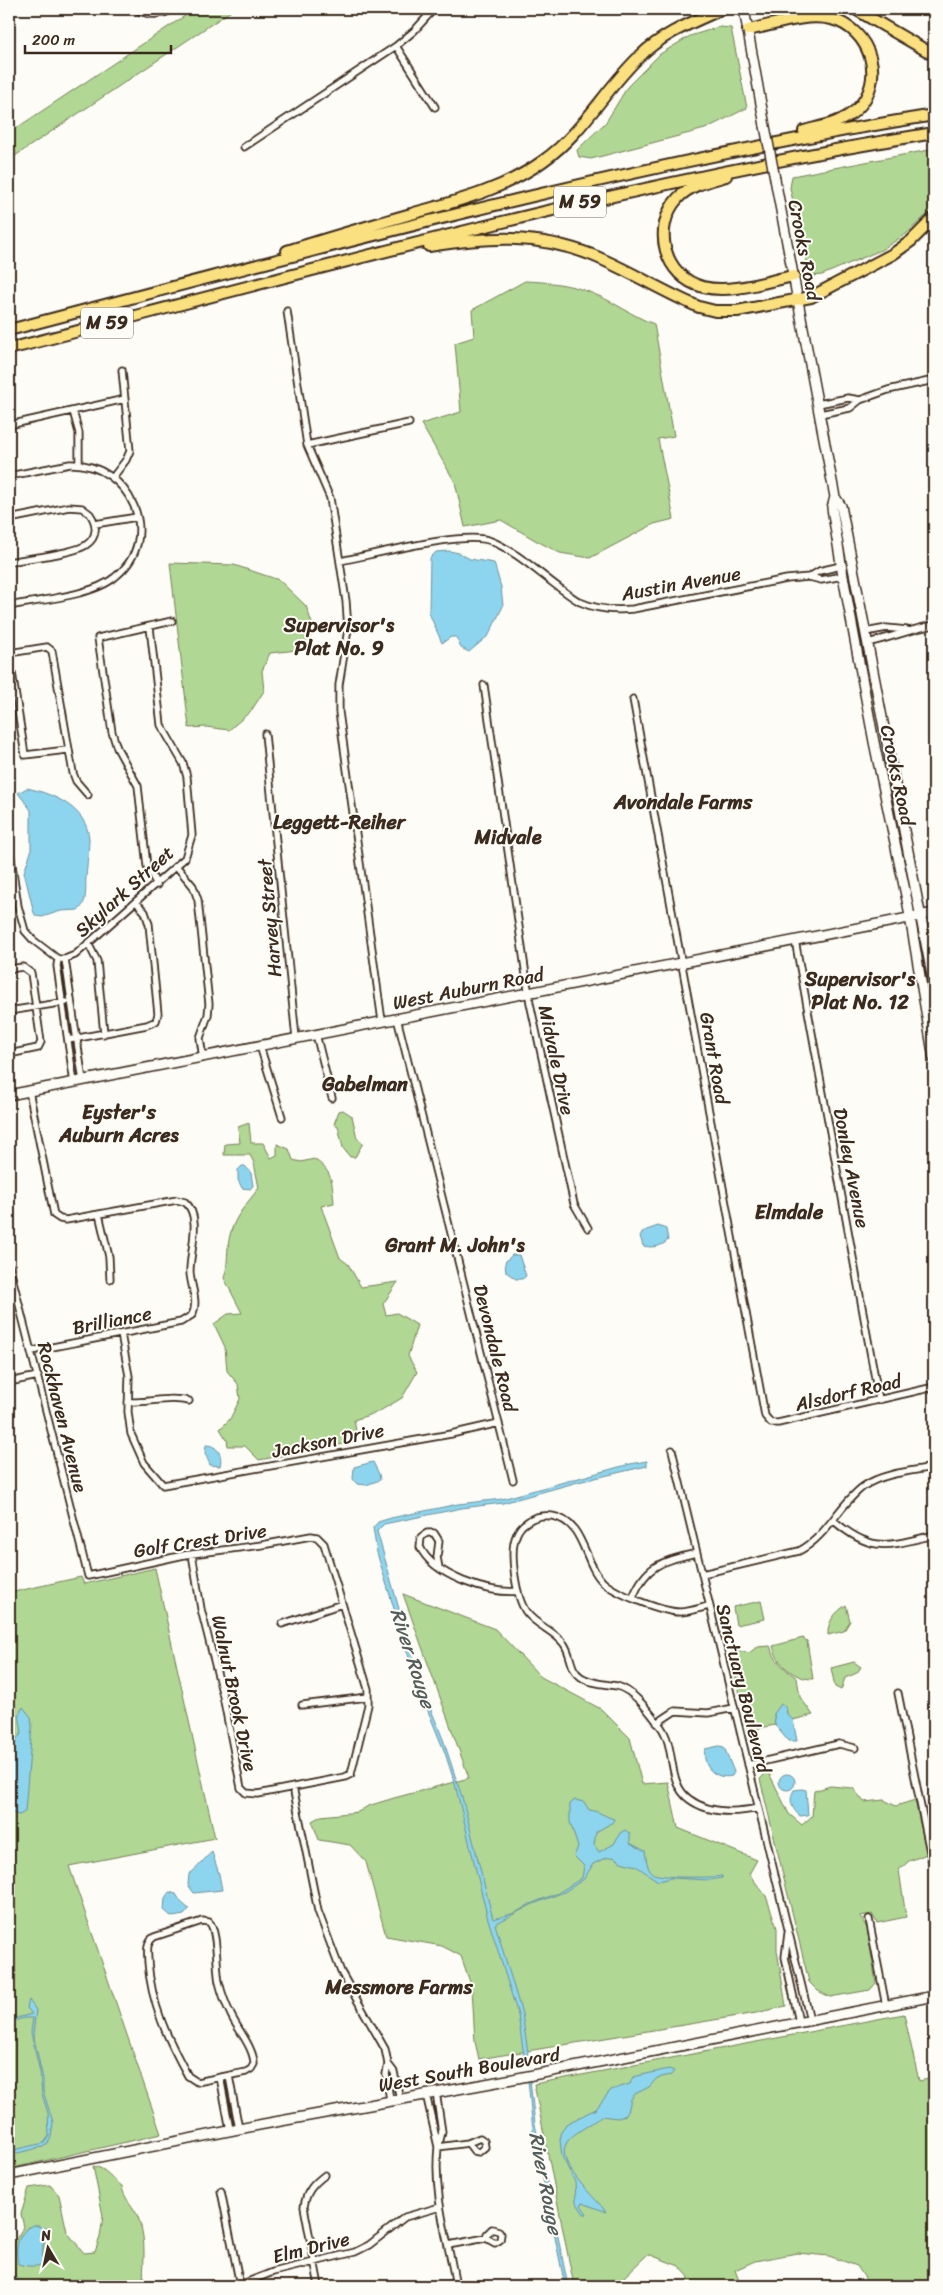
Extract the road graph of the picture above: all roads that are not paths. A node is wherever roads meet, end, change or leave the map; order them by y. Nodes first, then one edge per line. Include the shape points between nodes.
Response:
1 (135, 9) edge
2 (173, 9) edge
3 (434, 9) edge
4 (722, 9) edge
5 (744, 9) edge
6 (855, 9) edge
7 (748, 30) junction
8 (396, 46) junction
9 (934, 54) edge
10 (435, 107) dead end
11 (934, 115) edge
12 (934, 133) edge
13 (244, 146) dead end
14 (748, 147) junction
15 (785, 159) junction
16 (934, 218) edge
17 (376, 254) junction
18 (794, 276) junction
19 (186, 284) junction
20 (798, 299) junction
21 (287, 311) dead end
22 (9, 330) edge
23 (9, 349) edge
24 (122, 370) dead end
25 (934, 380) edge
26 (124, 399) junction
27 (860, 400) junction
28 (818, 404) junction
29 (74, 411) junction
30 (820, 414) junction
31 (409, 423) dead end
32 (9, 425) edge
33 (307, 445) junction
34 (79, 464) junction
35 (9, 476) edge
36 (113, 477) junction
37 (835, 497) junction
38 (137, 517) junction
39 (9, 519) edge
40 (96, 524) junction
41 (340, 561) junction
42 (9, 562) edge
43 (841, 566) junction
44 (809, 576) junction
45 (843, 576) junction
46 (854, 576) junction
47 (9, 606) edge
48 (172, 621) dead end
49 (934, 625) edge
50 (150, 627) junction
51 (907, 630) junction
52 (865, 632) junction
53 (854, 634) junction
54 (867, 643) junction
55 (9, 653) edge
56 (862, 679) junction
57 (876, 684) junction
58 (484, 685) dead end
59 (633, 699) dead end
60 (265, 734) dead end
61 (67, 750) junction
62 (883, 786) junction
63 (897, 792) junction
64 (88, 795) dead end
65 (9, 844) edge
66 (10, 863) edge
67 (177, 867) junction
68 (157, 885) junction
69 (905, 889) junction
70 (918, 892) junction
71 (136, 902) junction
72 (934, 913) edge
73 (922, 916) junction
74 (910, 918) junction
75 (795, 940) junction
76 (914, 940) junction
77 (88, 943) junction
78 (927, 945) junction
79 (62, 959) junction
80 (682, 962) junction
81 (9, 969) edge
82 (934, 985) edge
83 (528, 993) junction
84 (70, 1001) junction
85 (62, 1002) junction
86 (36, 1006) junction
87 (9, 1011) edge
88 (397, 1018) junction
89 (382, 1021) junction
90 (932, 1032) edge
91 (104, 1034) junction
92 (316, 1034) junction
93 (296, 1038) junction
94 (76, 1039) junction
95 (68, 1040) junction
96 (260, 1046) junction
97 (9, 1054) edge
98 (203, 1058) junction
99 (934, 1059) edge
100 (78, 1082) junction
101 (29, 1091) junction
102 (9, 1095) edge
103 (332, 1098) dead end
104 (282, 1117) dead end
105 (99, 1214) junction
106 (588, 1228) dead end
107 (9, 1265) edge
108 (110, 1279) dead end
109 (121, 1334) junction
110 (32, 1351) junction
111 (38, 1376) junction
112 (9, 1382) edge
113 (934, 1387) edge
114 (880, 1400) junction
115 (189, 1401) dead end
116 (128, 1402) junction
117 (769, 1421) joint
118 (498, 1423) junction
119 (672, 1450) dead end
120 (934, 1466) edge
121 (513, 1480) dead end
122 (833, 1520) junction
123 (934, 1535) edge
124 (697, 1553) junction
125 (192, 1554) junction
126 (439, 1568) junction
127 (702, 1574) junction
128 (88, 1576) joint
129 (518, 1590) junction
130 (633, 1597) junction
131 (342, 1604) junction
132 (709, 1606) junction
133 (282, 1624) dead end
134 (898, 1693) dead end
135 (368, 1697) junction
136 (302, 1705) dead end
137 (734, 1708) junction
138 (657, 1723) junction
139 (855, 1748) dead end
140 (748, 1765) junction
141 (292, 1787) junction
142 (758, 1808) junction
143 (934, 1835) edge
144 (927, 1836) junction
145 (934, 1872) edge
146 (869, 1919) dead end
147 (788, 1933) junction
148 (934, 1996) edge
149 (886, 2006) junction
150 (810, 2020) junction
151 (800, 2022) junction
152 (388, 2064) junction
153 (229, 2076) junction
154 (220, 2077) junction
155 (396, 2081) junction
156 (387, 2083) junction
157 (436, 2092) junction
158 (426, 2094) junction
159 (395, 2099) junction
160 (235, 2129) junction
161 (468, 2143) dead end
162 (438, 2147) junction
163 (9, 2175) edge
164 (325, 2175) dead end
165 (220, 2190) dead end
166 (440, 2207) junction
167 (486, 2238) dead end
168 (448, 2245) junction
169 (314, 2263) junction
170 (456, 2285) edge
171 (238, 2286) edge
172 (319, 2286) edge
173 (442, 2286) edge

1 - 2 street via 154,15
3 - 8 street
4 - 19 highway via 675,30 649,48 568,140 514,180 479,195 327,238
5 - 7 main road, Crooks Road
6 - 9 highway
7 - 14 highway via 810,18 838,22 850,28 864,42 870,53 873,74 864,101 845,118
7 - 18 main road, Crooks Road, bridge
8 - 10 street
8 - 13 street
11 - 14 highway, M 59
12 - 15 highway, M 59
14 - 19 highway, M 59 via 503,202
15 - 17 highway, M 59 via 581,202
15 - 18 highway via 688,190 678,198 668,214 663,240 666,253 677,270 686,279 704,287 732,288
16 - 20 highway via 911,241 884,260 810,297
17 - 20 highway via 479,238 527,239 592,255 708,310 737,311
17 - 23 highway, M 59
18 - 20 main road, Crooks Road
19 - 22 highway, M 59
20 - 28 main road, Crooks Road
21 - 33 street
24 - 26 street
25 - 27 street
26 - 29 street
26 - 36 street via 130,451
27 - 28 street via 848,398
27 - 30 street via 850,408
28 - 30 main road, Crooks Road
29 - 32 street
29 - 34 street
30 - 37 main road, Crooks Road
31 - 33 street
33 - 41 street via 328,490
34 - 35 street
34 - 36 street
36 - 38 street via 131,500
37 - 43 main road, Crooks Road via 832,508
37 - 46 main road, Crooks Road via 841,506
38 - 40 street
38 - 47 street via 139,530 134,551 121,572 110,581 82,592
39 - 40 street via 77,507 90,514
40 - 42 street via 94,536 85,546
41 - 44 street, Austin Avenue via 459,538 481,538 500,545 580,602 609,610 633,609
41 - 89 street via 348,629 338,712
43 - 44 street, Austin Avenue
43 - 45 main road, Crooks Road
43 - 46 main road via 848,566
44 - 45 street, Austin Avenue via 821,580
45 - 53 main road, Crooks Road
46 - 52 main road, Crooks Road
48 - 50 street
49 - 51 street
50 - 67 street, Skylark Street via 161,725 183,763 187,782 192,840 187,856
50 - 68 street via 98,638 112,732 138,786 147,866
51 - 52 street via 887,628
51 - 54 street via 897,636
52 - 54 main road, Crooks Road
53 - 54 main road via 860,642
53 - 56 main road, Crooks Road
54 - 57 main road, Crooks Road
55 - 61 street via 47,647 52,651
55 - 61 street via 25,755
56 - 57 main road via 871,678
56 - 62 main road, Crooks Road
57 - 63 main road, Crooks Road
58 - 83 street, Midvale Drive
59 - 80 street, Grant Road
60 - 93 street, Harvey Street
61 - 64 street via 74,778
62 - 63 main road via 892,785
62 - 69 main road, Crooks Road
63 - 70 main road, Crooks Road
65 - 66 street
66 - 79 street via 25,931
67 - 68 street, Skylark Street
67 - 98 street via 193,886 198,900 209,1004 200,1038
68 - 71 street, Skylark Street
69 - 70 main road via 911,893
69 - 74 main road, Crooks Road
70 - 73 main road, Crooks Road
71 - 77 street, Skylark Street
71 - 91 street via 145,912 149,924 158,1017 147,1026
72 - 73 main road, West Auburn Road
73 - 74 main road, West Auburn Road
73 - 78 main road, Crooks Road
74 - 75 main road, West Auburn Road
74 - 76 main road, Crooks Road
75 - 80 main road, West Auburn Road
75 - 114 street, Donley Avenue
76 - 78 main road via 922,940
76 - 90 main road, Crooks Road
77 - 79 street, Skylark Street via 75,955
77 - 91 street via 97,961
78 - 82 main road, Crooks Road
79 - 84 street
79 - 85 street
80 - 83 main road, West Auburn Road
80 - 117 street, Grant Road via 765,1416
81 - 86 street via 23,967 30,970
83 - 88 main road, West Auburn Road
83 - 106 street, Midvale Drive via 574,1204
84 - 85 street
84 - 94 street
85 - 86 street
85 - 95 street
86 - 87 street
86 - 97 street via 41,1046
88 - 89 main road, West Auburn Road
88 - 118 street, Devondale Road
89 - 92 main road, West Auburn Road
90 - 99 main road, Crooks Road
91 - 94 street
92 - 93 main road, West Auburn Road
92 - 103 street
93 - 96 main road, West Auburn Road
94 - 95 street
94 - 100 street
95 - 100 street
96 - 98 main road, West Auburn Road
96 - 104 street
98 - 100 main road, West Auburn Road
100 - 101 main road, West Auburn Road
101 - 102 main road, West Auburn Road
101 - 105 street via 52,1209 57,1217 66,1220
105 - 108 street via 110,1261
105 - 109 street, Brilliance via 177,1200 190,1208 194,1232 190,1271 194,1312 181,1322
107 - 110 street, Rockhaven Avenue
109 - 110 street, Brilliance
109 - 116 street via 129,1376
110 - 111 street, Rockhaven Avenue
111 - 112 street
111 - 128 street, Rockhaven Avenue
113 - 114 street, Alsdorf Road
114 - 117 street, Alsdorf Road via 778,1423
115 - 116 street via 170,1398
116 - 118 street, Jackson Drive via 136,1449 150,1472 164,1486
118 - 121 street, Devondale Road
119 - 124 street, Sanctuary Boulevard
120 - 122 street via 869,1483
122 - 123 street via 856,1538 873,1544 888,1545
122 - 127 street via 812,1543 799,1551
124 - 127 street, Sanctuary Boulevard
124 - 130 street via 653,1567 643,1577
125 - 128 street, Golf Crest Drive
125 - 131 street, Golf Crest Drive via 311,1536 324,1544
125 - 141 street, Walnut Brook Drive via 202,1615 241,1788 254,1794
126 - 126 street via 420,1547 421,1537 427,1533 438,1538
126 - 129 street via 495,1591
127 - 132 street, Sanctuary Boulevard
129 - 130 street via 513,1547 516,1535 529,1520 550,1516 561,1518 574,1530 603,1582
129 - 138 street via 530,1616 566,1646 573,1669 580,1676 626,1690
130 - 132 street via 673,1611
131 - 133 street
131 - 135 street via 368,1684
132 - 137 street, Sanctuary Boulevard
134 - 144 street
135 - 136 street
135 - 141 street via 350,1774
137 - 138 street via 708,1713 675,1711
137 - 140 street, Sanctuary Boulevard
138 - 142 street via 666,1739 677,1783 688,1798 697,1804 727,1812
139 - 140 street via 839,1744
140 - 142 street, Sanctuary Boulevard
141 - 152 street via 324,1929 346,1983 382,2042
142 - 147 street, Sanctuary Boulevard
143 - 144 street
144 - 145 street
146 - 149 street
147 - 150 street, Sanctuary Boulevard
147 - 151 street, Sanctuary Boulevard via 785,1957
148 - 149 main road, West South Boulevard
149 - 150 main road, West South Boulevard
150 - 151 main road, West South Boulevard
151 - 157 main road, West South Boulevard
152 - 155 street
152 - 156 street
153 - 154 street
153 - 154 street via 249,2071 254,2066 254,2059 221,1990 214,1930 209,1922 202,1921 152,1938 148,1947 150,1975 160,2018 188,2076 197,2082
153 - 160 street
154 - 160 street
155 - 156 street
155 - 159 street
156 - 159 street
157 - 158 main road, West South Boulevard
157 - 162 street via 442,2132
158 - 159 main road, West South Boulevard
158 - 162 street
159 - 160 main road, West South Boulevard
160 - 163 main road, West South Boulevard
161 - 162 street
162 - 166 street via 435,2178
164 - 169 street via 311,2188 304,2207
165 - 171 street
166 - 168 street
166 - 169 street, Elm Drive via 402,2219 360,2250
167 - 168 street
168 - 170 street
169 - 171 street, Elm Drive via 272,2272
169 - 172 street
170 - 173 street

